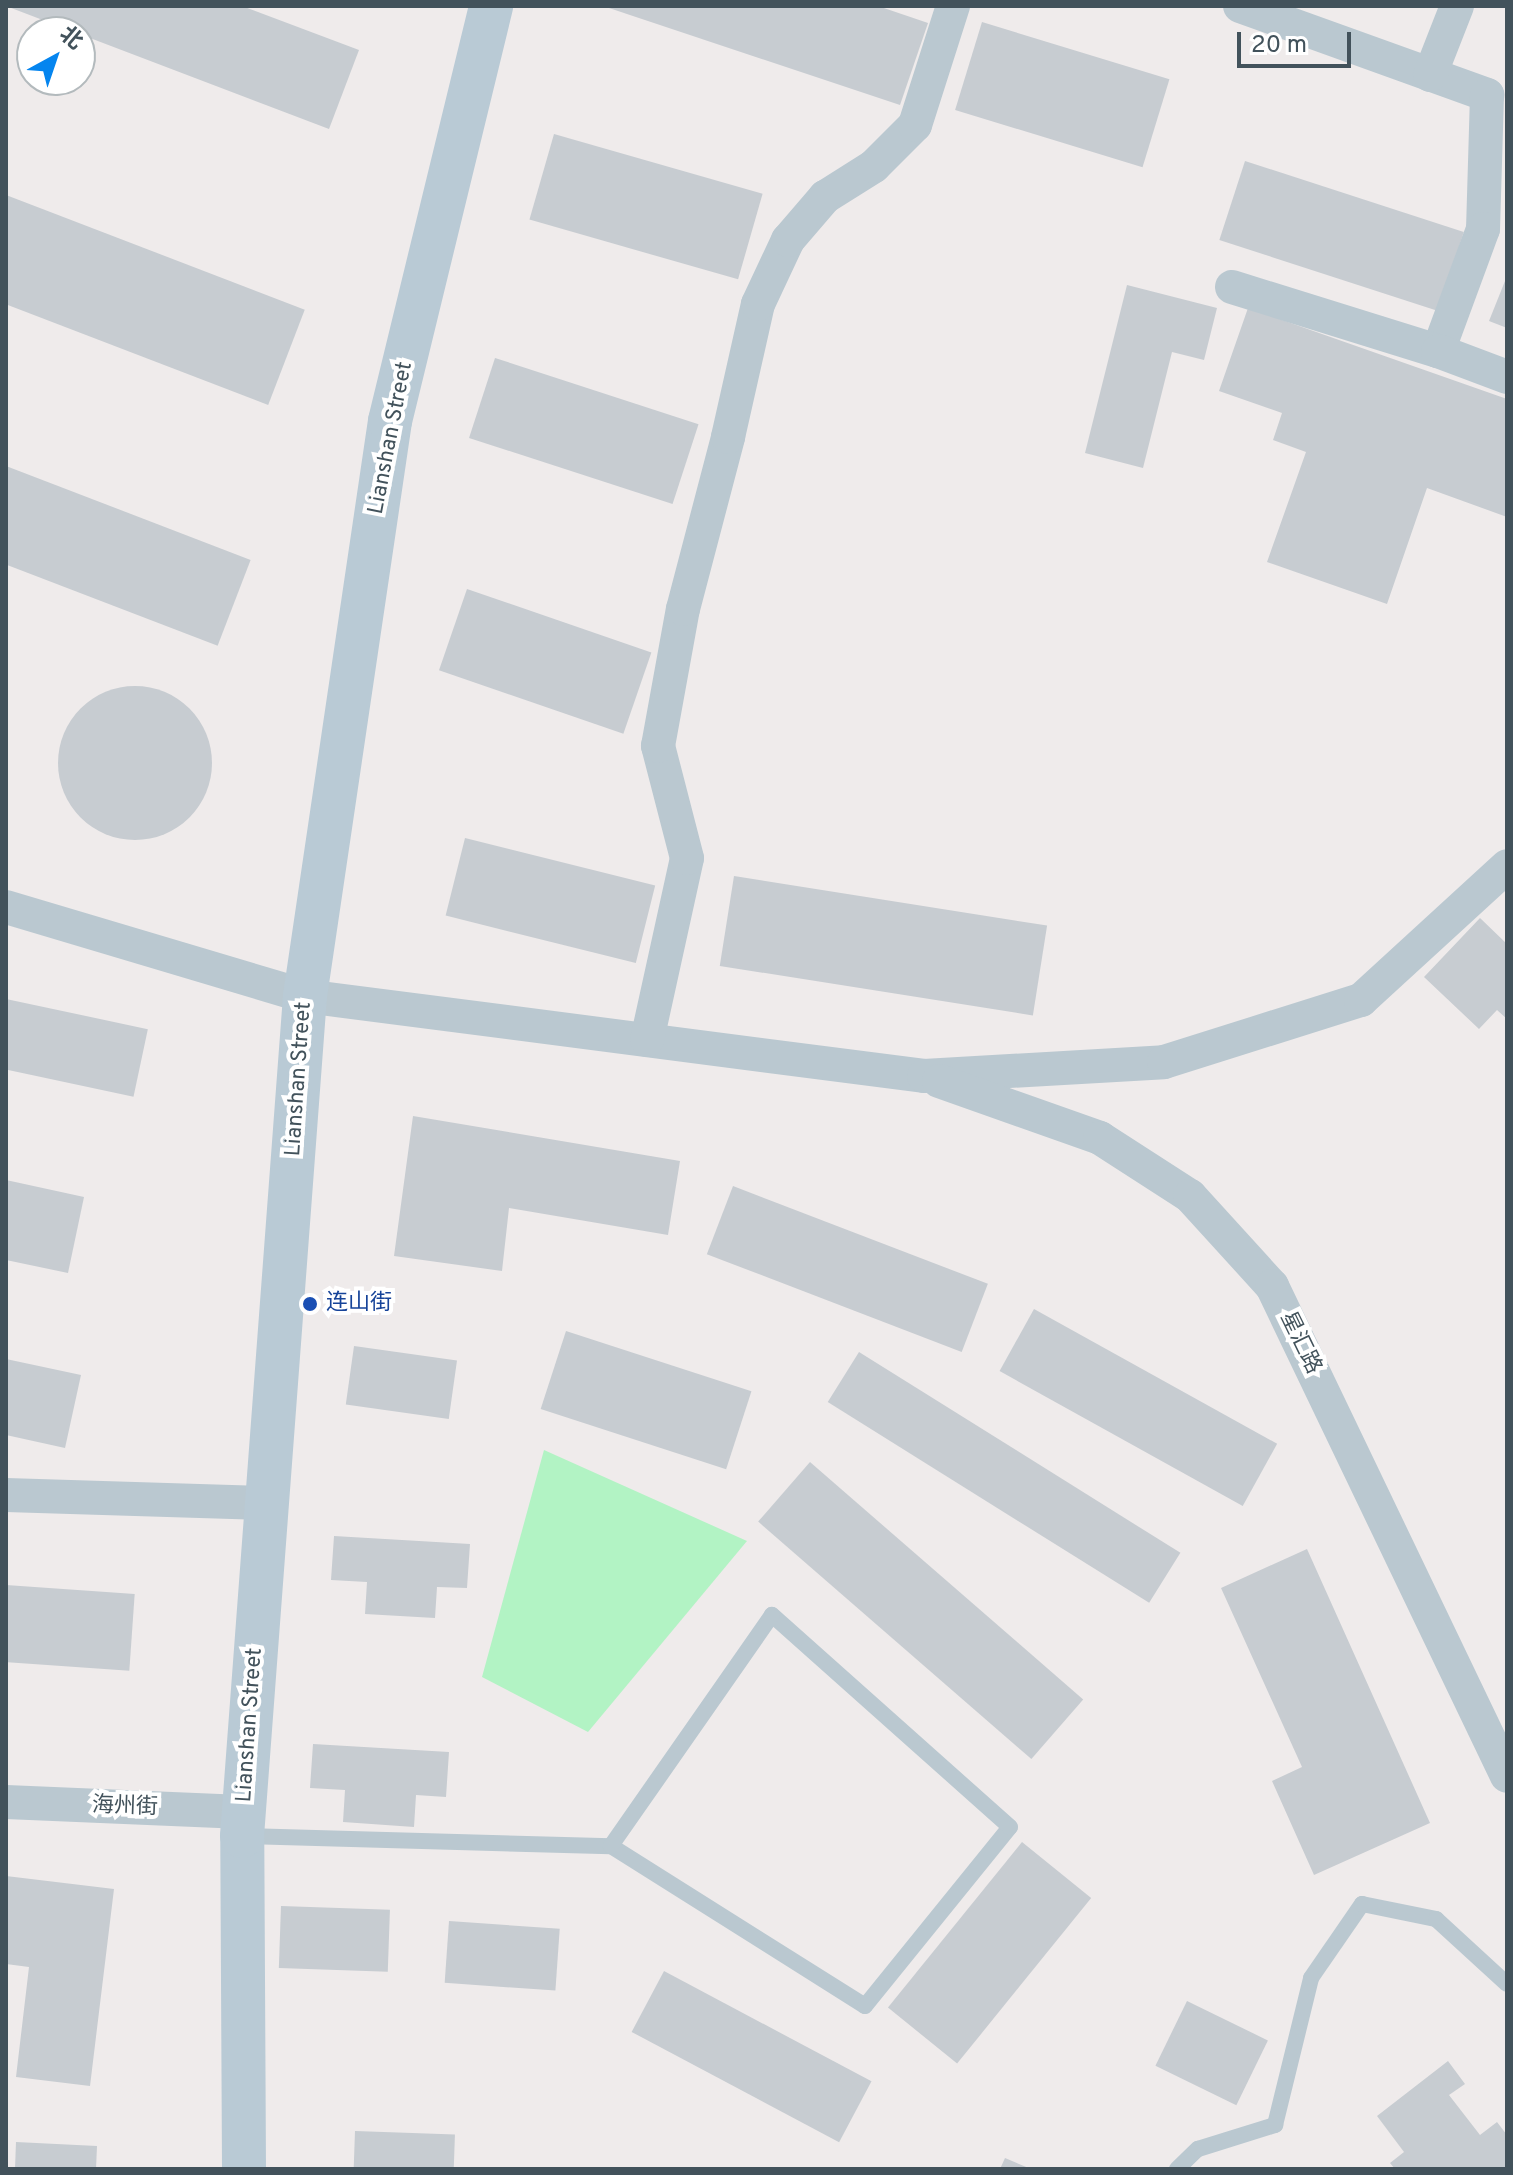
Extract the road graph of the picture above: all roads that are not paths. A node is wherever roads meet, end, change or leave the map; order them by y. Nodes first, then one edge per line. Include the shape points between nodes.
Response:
1 (491, 6) edge
2 (953, 6) edge
3 (1240, 6) edge
4 (1457, 6) edge
5 (1430, 75) junction
6 (1232, 287) dead end
7 (1438, 351) junction
8 (1507, 377) edge
9 (1507, 866) edge
10 (6, 907) edge
11 (305, 996) junction
12 (647, 1040) junction
13 (924, 1076) junction
14 (6, 1495) edge
15 (267, 1503) junction
16 (1507, 1776) edge
17 (6, 1802) edge
18 (242, 1824) junction
19 (611, 1846) junction
20 (1507, 1984) edge
21 (244, 2169) edge
22 (1177, 2169) edge

1 - 11 street, Lianshan Street via 390,421
2 - 12 street via 915,125 874,166 825,197 788,240 758,304 683,609 658,746 687,858
3 - 5 street
4 - 5 street
5 - 7 street via 1487,95 1483,229
6 - 7 street
7 - 8 street
9 - 13 street via 1361,1000 1164,1062
10 - 11 street
11 - 12 street
11 - 15 street, Lianshan Street
12 - 13 street
13 - 16 street, 星汇路 via 1100,1138 1190,1196 1272,1286
14 - 15 street
15 - 18 street, Lianshan Street
17 - 18 street, 海州街
18 - 19 lane
18 - 21 street, Lianshan Street
19 - 19 lane via 865,2006 1010,1827 772,1615
20 - 22 lane via 1436,1919 1362,1904 1311,1978 1275,2125 1198,2149

